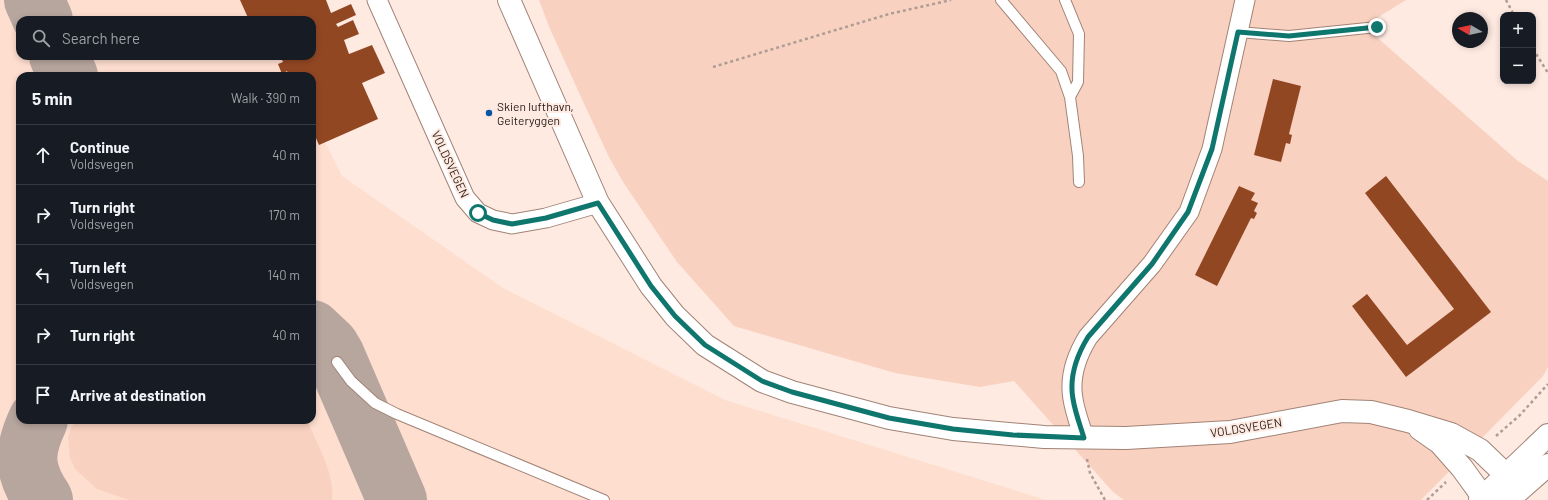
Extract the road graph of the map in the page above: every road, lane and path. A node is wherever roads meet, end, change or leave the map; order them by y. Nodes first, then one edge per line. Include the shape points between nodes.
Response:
1 (377, 0) edge
2 (509, 0) edge
3 (951, 0) edge
4 (1001, 0) edge
5 (1065, 0) edge
6 (1245, 0) edge
7 (1506, 0) edge
8 (1512, 12) edge
9 (1377, 27) dead end
10 (1238, 32) junction
11 (1536, 54) edge
12 (713, 67) dead end
13 (1548, 73) edge
14 (1070, 97) junction
15 (1079, 182) dead end
16 (598, 203) junction
17 (337, 362) dead end
18 (1548, 384) edge
19 (1408, 421) junction
20 (1548, 435) edge
21 (1084, 438) junction
22 (1491, 441) dead end
23 (1548, 465) edge
24 (1506, 475) junction
25 (1451, 477) dead end
26 (1486, 499) edge
27 (604, 500) edge
28 (1105, 500) edge
29 (1427, 500) edge
30 (1507, 500) edge

1 - 16 street, VOLDSVEGEN via 465,198 478,213 493,220 512,224 546,218
2 - 16 street, VOLDSVEGEN
3 - 12 path via 889,14
4 - 14 lane via 1061,71
5 - 14 lane via 1079,34 1078,82
6 - 10 street
7 - 8 path
9 - 10 lane via 1289,36
10 - 21 street via 1212,149 1188,212 1152,264 1088,337 1080,350 1073,369 1073,398
11 - 13 path
14 - 15 lane
16 - 21 street, VOLDSVEGEN via 651,286 675,316 705,345 762,381 792,392 889,418 953,429
17 - 27 lane via 375,403
18 - 22 path via 1520,415
19 - 21 street, VOLDSVEGEN via 1371,412 1342,412 1230,432
19 - 24 street, VOLDSVEGEN via 1451,434 1480,450
19 - 26 street, VOLDSVEGEN via 1440,443
20 - 24 street
21 - 28 path via 1090,474
23 - 30 street
24 - 26 street
24 - 30 street
25 - 29 path

